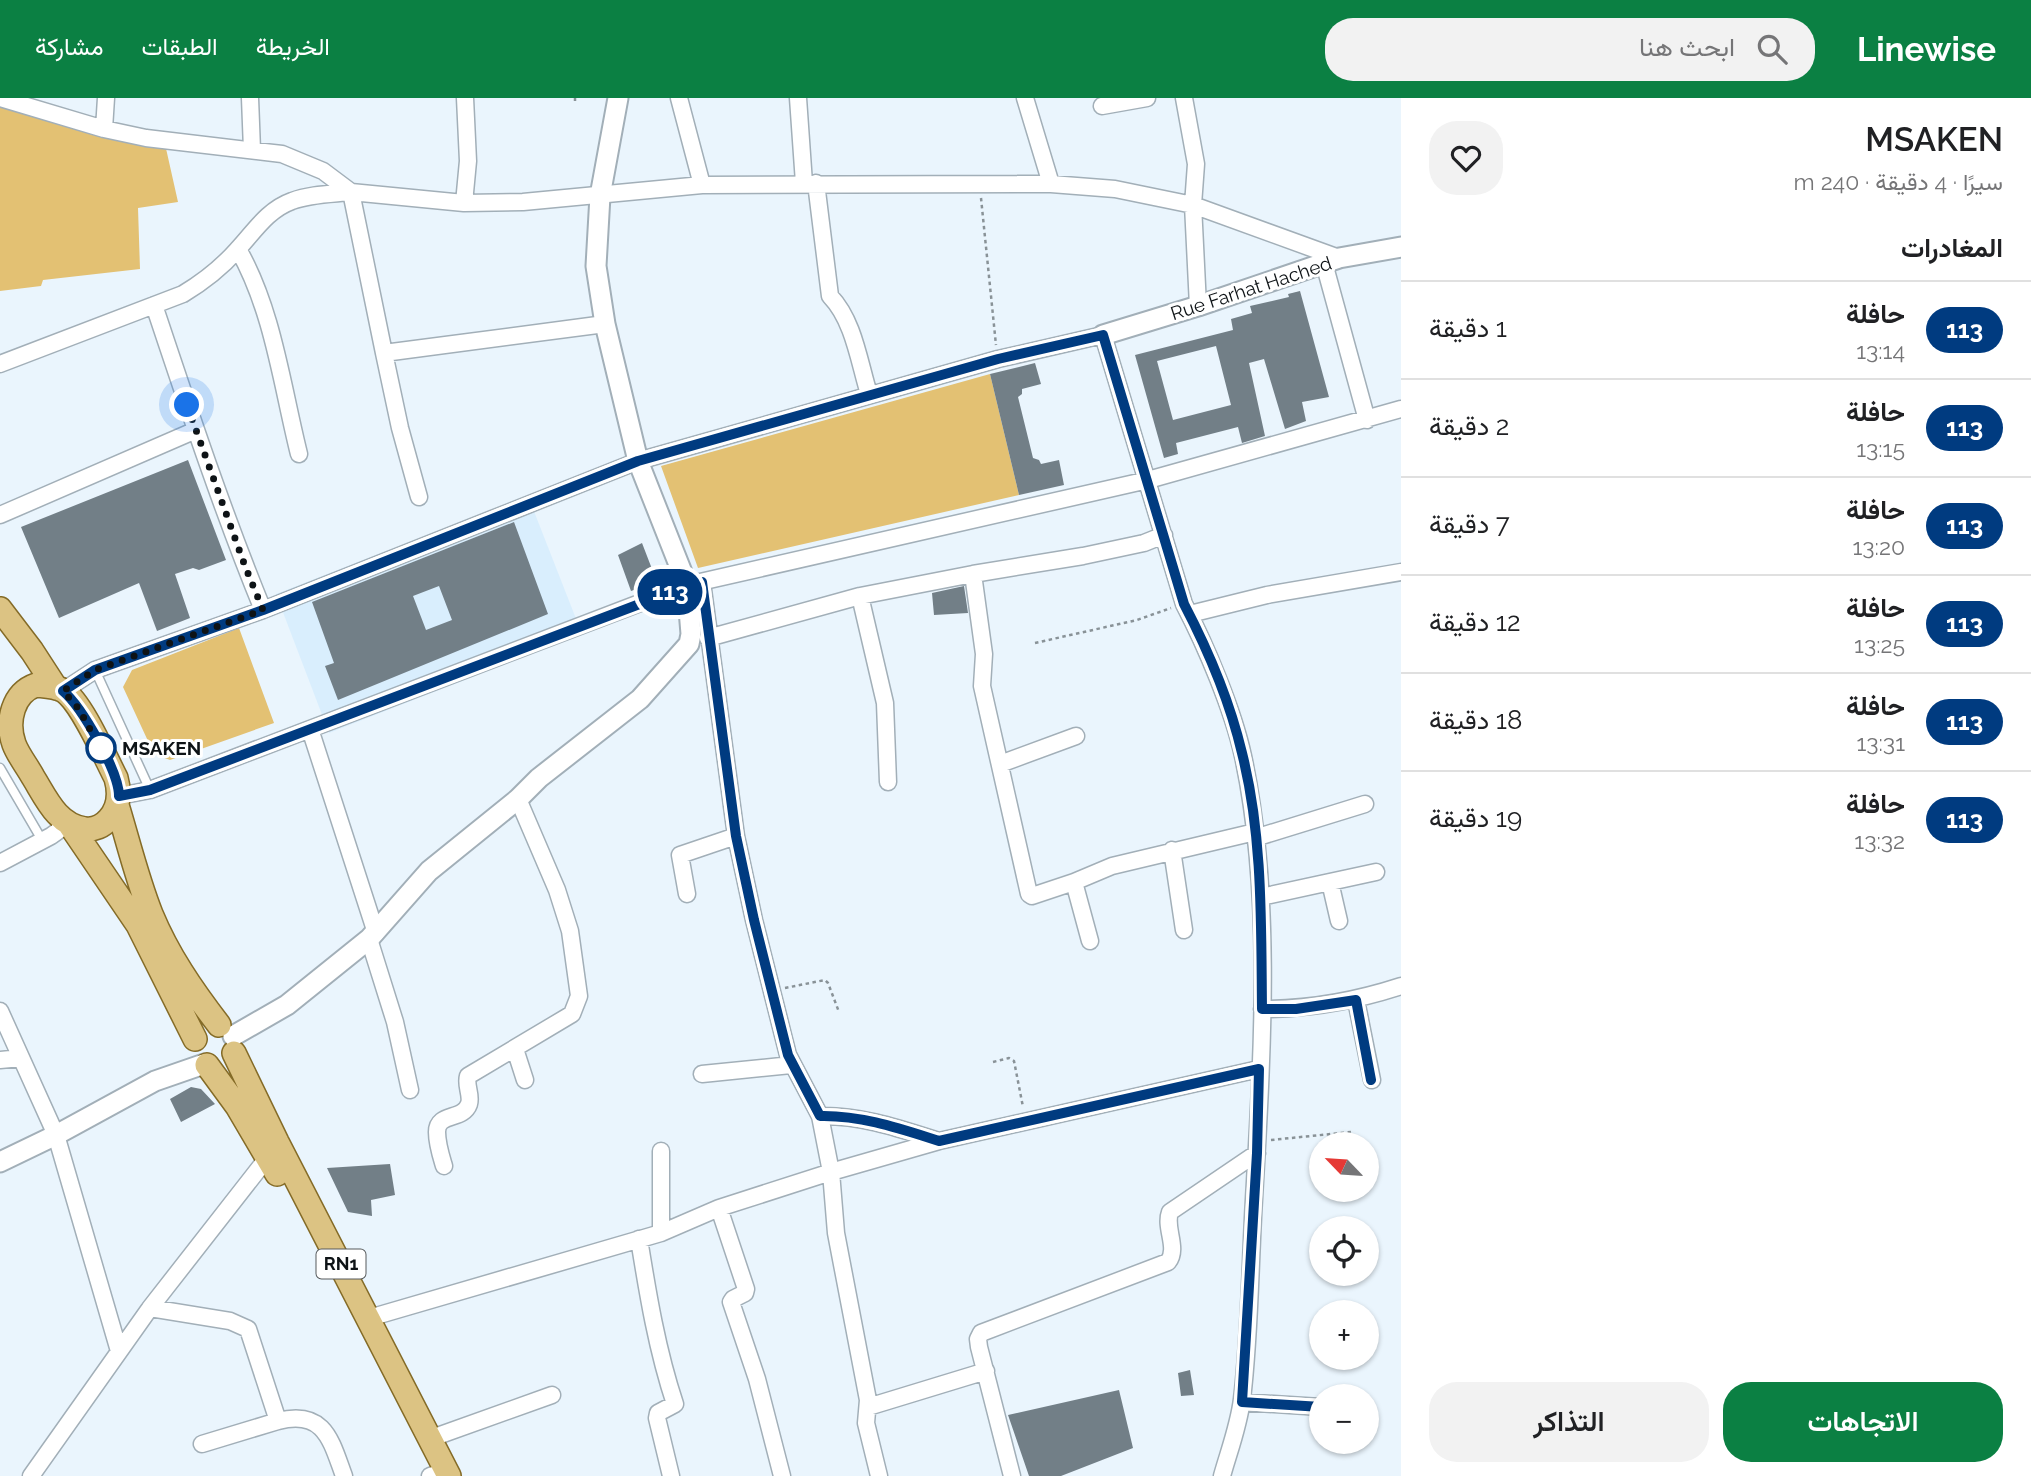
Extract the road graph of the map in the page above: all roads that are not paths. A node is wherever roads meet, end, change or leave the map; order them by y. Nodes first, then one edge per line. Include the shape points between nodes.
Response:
1 (0, 98) edge
2 (106, 98) edge
3 (250, 98) edge
4 (465, 98) edge
5 (618, 98) edge
6 (680, 98) edge
7 (798, 98) edge
8 (1025, 98) edge
9 (1147, 98) edge
10 (1184, 98) edge
11 (1101, 106) dead end
12 (104, 130) junction
13 (252, 150) junction
14 (810, 183) junction
15 (1051, 184) junction
16 (702, 185) junction
17 (351, 192) junction
18 (600, 196) junction
19 (464, 203) junction
20 (1193, 205) junction
21 (1401, 247) edge
22 (238, 248) junction
23 (1331, 261) junction
24 (154, 305) junction
25 (1198, 306) junction
26 (605, 324) junction
27 (1103, 335) junction
28 (384, 353) junction
29 (0, 364) edge
30 (869, 394) junction
31 (1401, 409) edge
32 (1367, 420) junction
33 (196, 430) junction
34 (299, 454) dead end
35 (638, 461) junction
36 (1148, 480) junction
37 (419, 498) dead end
38 (0, 516) edge
39 (1164, 535) junction
40 (1401, 572) edge
41 (972, 574) junction
42 (694, 584) junction
43 (860, 596) junction
44 (0, 609) edge
45 (1187, 609) junction
46 (263, 610) junction
47 (708, 638) junction
48 (95, 670) junction
49 (0, 688) edge
50 (59, 689) junction
51 (8, 713) edge
52 (310, 729) junction
53 (1076, 736) dead end
54 (1000, 764) junction
55 (0, 768) edge
56 (888, 782) dead end
57 (150, 790) junction
58 (518, 799) junction
59 (118, 801) junction
60 (1365, 804) dead end
61 (67, 823) junction
62 (1255, 835) junction
63 (736, 836) junction
64 (42, 840) junction
65 (1172, 850) junction
66 (0, 863) edge
67 (1376, 872) dead end
68 (1073, 883) junction
69 (1330, 883) junction
70 (687, 894) dead end
71 (1261, 897) junction
72 (1339, 921) dead end
73 (1184, 930) dead end
74 (372, 936) junction
75 (1090, 941) dead end
76 (1401, 986) edge
77 (1356, 1000) junction
78 (1262, 1009) junction
79 (0, 1011) edge
80 (228, 1038) junction
81 (515, 1049) junction
82 (200, 1054) junction
83 (21, 1058) junction
84 (0, 1060) edge
85 (791, 1065) junction
86 (1259, 1069) junction
87 (702, 1074) dead end
88 (525, 1080) dead end
89 (1371, 1080) dead end
90 (410, 1090) dead end
91 (820, 1116) junction
92 (56, 1135) junction
93 (939, 1141) junction
94 (1257, 1147) junction
95 (661, 1151) dead end
96 (268, 1157) junction
97 (0, 1162) edge
98 (444, 1167) dead end
99 (831, 1172) junction
100 (719, 1208) junction
101 (661, 1233) junction
102 (639, 1239) junction
103 (150, 1308) junction
104 (369, 1318) junction
105 (119, 1351) junction
106 (986, 1371) junction
107 (552, 1395) dead end
108 (1242, 1402) junction
109 (1309, 1406) edge
110 (868, 1407) junction
111 (278, 1420) junction
112 (429, 1439) junction
113 (202, 1444) dead end
114 (31, 1476) edge
115 (344, 1476) edge
116 (436, 1476) edge
117 (671, 1476) edge
118 (782, 1476) edge
119 (879, 1476) edge
120 (1012, 1476) edge
121 (1222, 1476) edge

1 - 12 street
2 - 12 street
3 - 13 street
4 - 19 street via 468,152
5 - 18 street
6 - 16 street
7 - 14 street
8 - 15 street
9 - 11 street
10 - 20 street via 1196,164
12 - 13 street
13 - 17 street via 305,162
14 - 15 street
14 - 16 street
14 - 30 street via 830,296 847,322
15 - 20 street via 1115,188
16 - 18 street
17 - 19 street
17 - 22 street via 292,200 256,226
17 - 28 street
18 - 19 street
18 - 26 street via 596,267
20 - 23 street
20 - 25 street
21 - 23 street, Rue Farhat Hached
22 - 24 street via 200,284
22 - 34 street via 254,276 267,318
23 - 25 street, Rue Farhat Hached
23 - 32 street
24 - 29 street
24 - 33 street
25 - 27 street, Rue Farhat Hached
26 - 28 street
26 - 35 street
27 - 30 street
27 - 36 street
28 - 37 street
30 - 35 street
31 - 32 street
32 - 36 street
33 - 38 street
33 - 46 street
35 - 42 street
35 - 46 street
36 - 39 street
36 - 42 street
39 - 41 street via 1083,556
39 - 45 street
40 - 45 street
41 - 43 street
41 - 54 street via 984,654 982,686
42 - 47 street
42 - 52 street
42 - 58 street via 689,644 640,699
43 - 47 street
43 - 56 street via 885,703
44 - 50 main road, RN1
45 - 62 street via 1238,737
46 - 48 street
47 - 63 street
48 - 50 street
48 - 57 lane
49 - 51 main road, RN1
50 - 51 main road via 27,688
50 - 59 main road, RN1 via 79,709 117,778
51 - 61 main road, RN1 via 16,748 53,811
52 - 57 street
52 - 74 street
53 - 54 street
54 - 68 street via 1029,894
55 - 64 lane
57 - 59 street
58 - 74 street via 429,871
58 - 81 street via 570,931 579,996 572,1014
59 - 61 main road via 102,825 90,829
59 - 80 main road, RN1 via 140,885 161,937
60 - 62 street
61 - 64 street
61 - 82 main road, RN1 via 138,925
62 - 65 street
62 - 71 street
63 - 70 street via 680,855
63 - 85 street
64 - 66 street
65 - 68 street via 1112,866
65 - 73 street
67 - 69 street
68 - 75 street
69 - 71 street
69 - 72 street
71 - 78 street
74 - 80 street via 287,1005
74 - 90 street
76 - 77 street
77 - 78 street
77 - 89 street
78 - 86 street
79 - 83 street
80 - 82 main road via 230,1059 220,1066
80 - 82 main road via 207,1026 198,1033
80 - 104 main road, RN1
81 - 88 street
81 - 98 street via 470,1074 467,1107 438,1124
82 - 92 street
82 - 96 main road, RN1
83 - 84 street
83 - 92 street
85 - 87 street
85 - 91 street
86 - 93 street
86 - 94 street
91 - 93 street via 846,1116
91 - 99 street
92 - 97 street
92 - 105 street
93 - 99 street
94 - 106 street via 1170,1212 1173,1254 1168,1262 981,1334 979,1347
94 - 108 street
95 - 101 street
96 - 103 street
96 - 116 main road, RN1
99 - 100 street
99 - 110 street via 835,1233
100 - 101 street
100 - 118 street via 746,1289 731,1302
101 - 102 street
102 - 104 street
102 - 117 street via 663,1369 675,1404 657,1418
103 - 105 street
103 - 111 street via 230,1321 248,1329
104 - 112 main road, RN1
105 - 114 street
106 - 110 street
106 - 120 street
107 - 112 street
108 - 109 street
108 - 121 street
110 - 119 street via 866,1423
111 - 113 street
111 - 115 street via 299,1418 324,1428
112 - 116 main road, RN1

